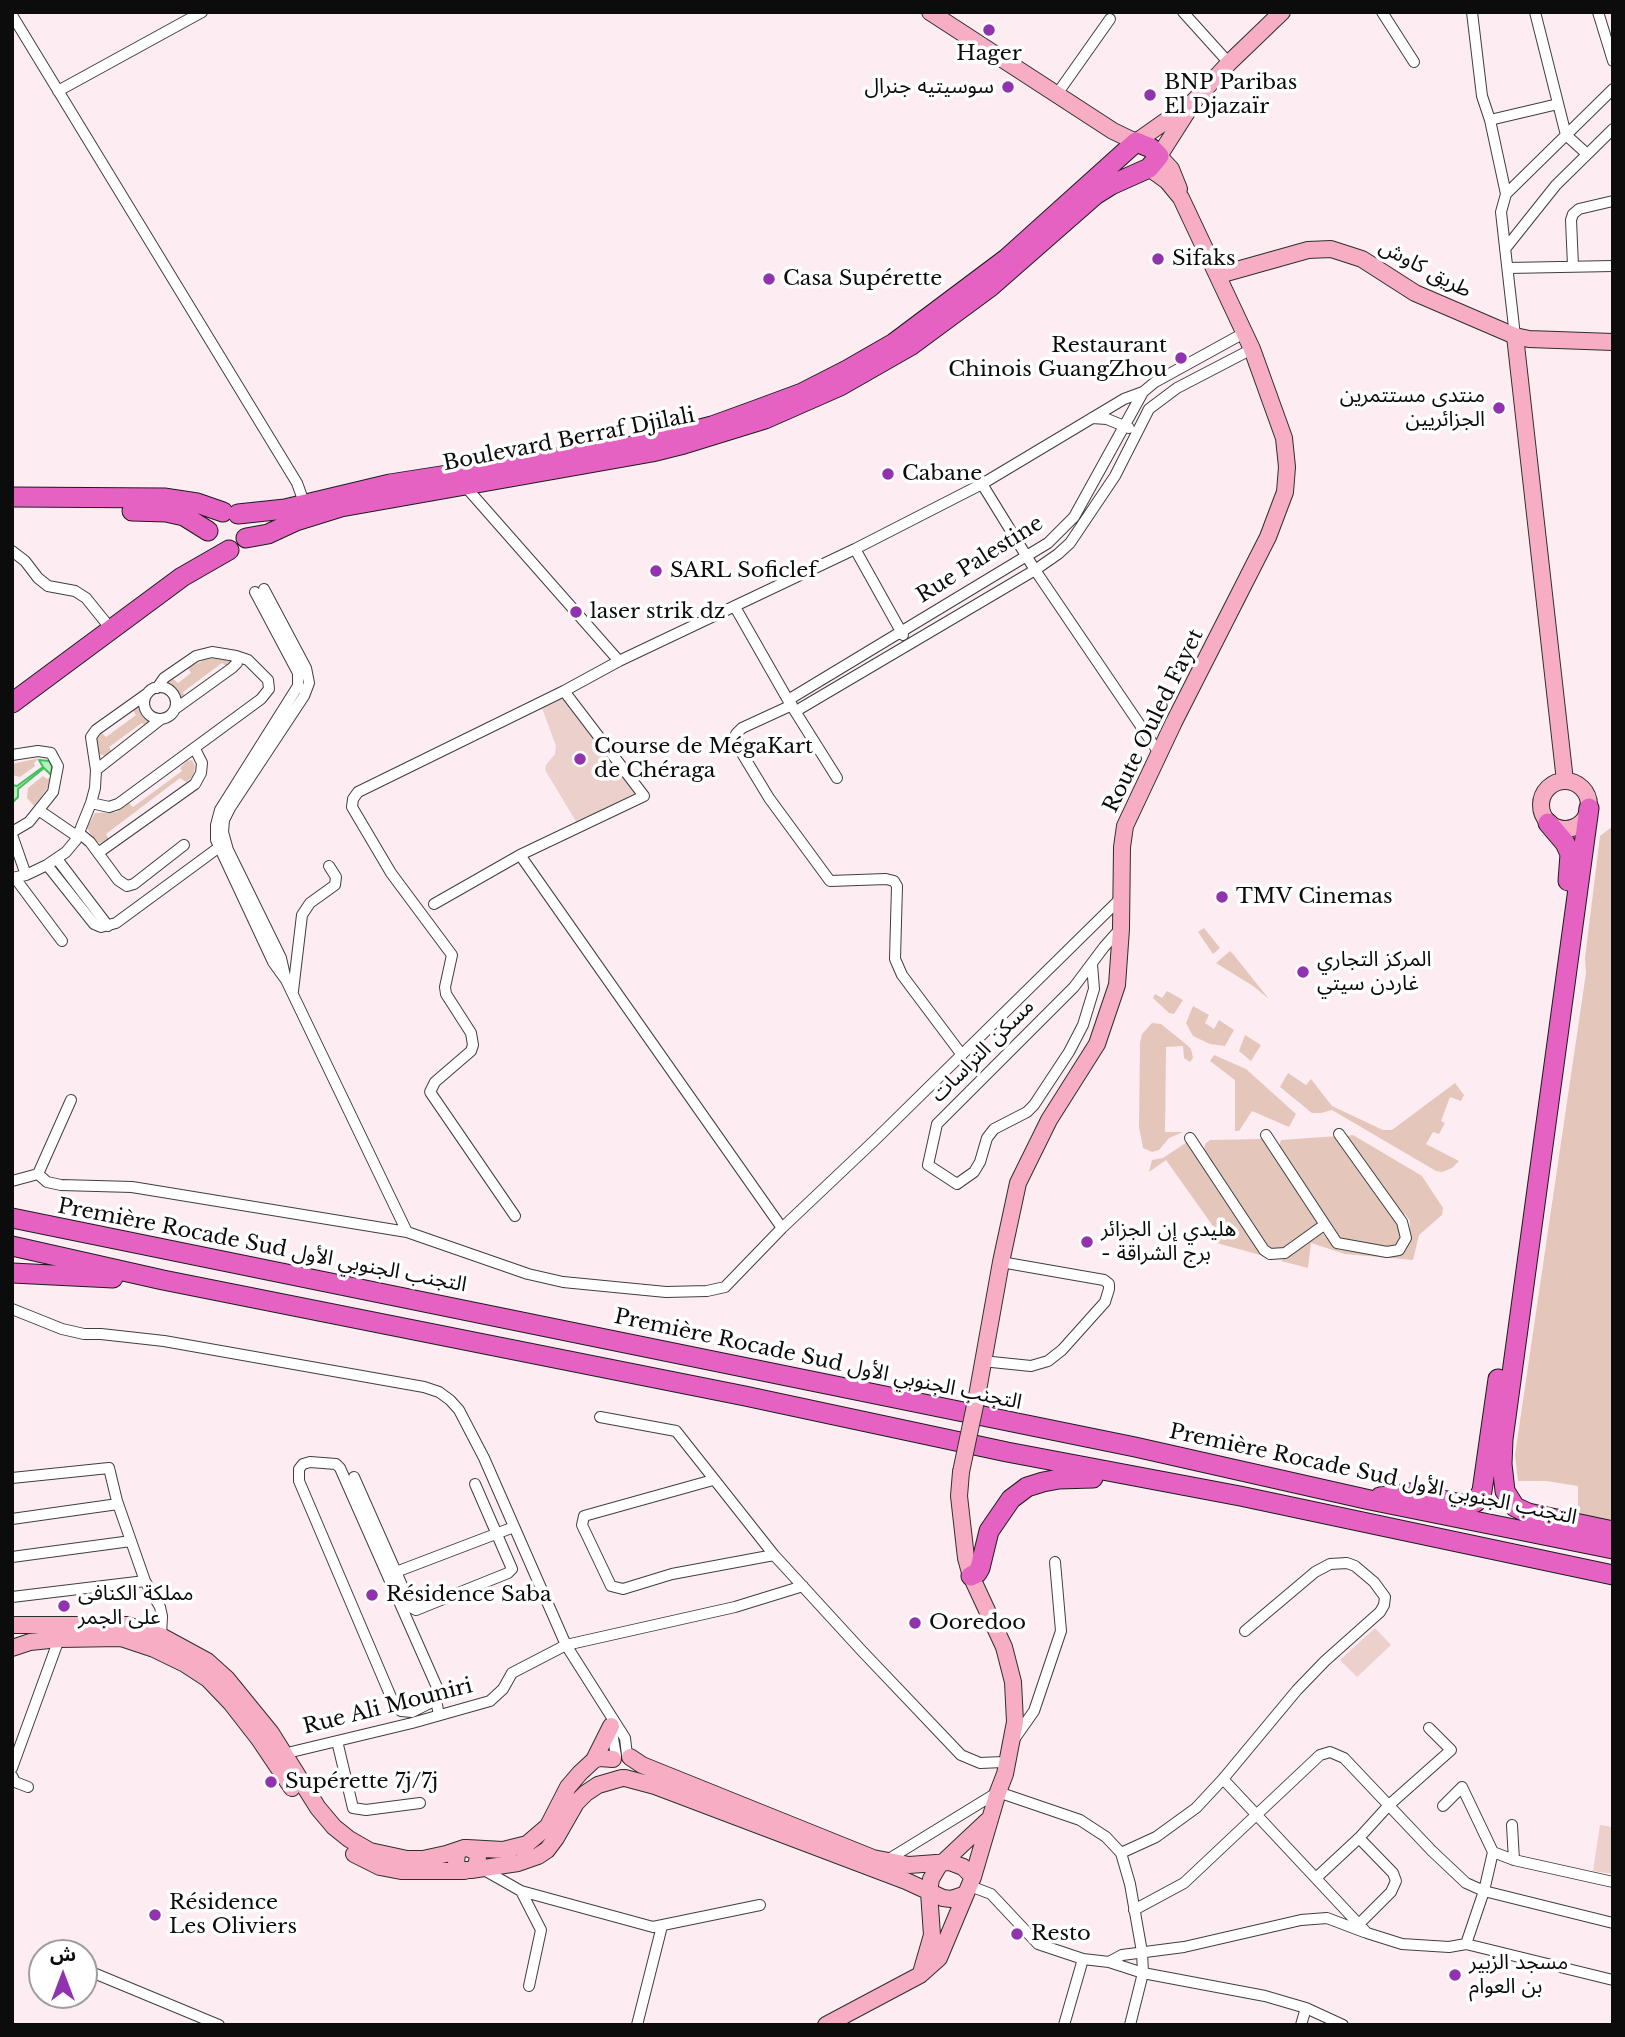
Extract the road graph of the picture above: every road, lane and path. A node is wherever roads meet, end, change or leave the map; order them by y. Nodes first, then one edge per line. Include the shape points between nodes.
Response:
1 (202, 12) edge
2 (930, 12) edge
3 (1183, 12) edge
4 (1282, 12) edge
5 (1382, 12) edge
6 (1472, 12) edge
7 (1535, 12) edge
8 (1598, 12) edge
9 (12, 15) edge
10 (1110, 19) dead end
11 (1613, 61) edge
12 (1414, 62) dead end
13 (1229, 63) junction
14 (1613, 89) edge
15 (58, 91) junction
16 (1057, 93) junction
17 (1194, 101) junction
18 (1559, 104) junction
19 (1490, 120) junction
20 (1106, 126) junction
21 (1613, 129) edge
22 (1566, 135) junction
23 (1136, 142) junction
24 (1586, 153) junction
25 (1119, 157) junction
26 (1154, 162) junction
27 (1506, 194) junction
28 (1613, 201) edge
29 (1505, 249) junction
30 (1573, 266) junction
31 (1613, 266) edge
32 (1508, 268) junction
33 (1219, 275) junction
34 (1244, 333) junction
35 (1515, 336) junction
36 (1613, 342) edge
37 (1252, 349) junction
38 (1143, 392) junction
39 (1091, 418) junction
40 (1123, 425) junction
41 (1137, 431) junction
42 (982, 484) junction
43 (464, 485) junction
44 (12, 497) edge
45 (305, 505) junction
46 (12, 510) edge
47 (231, 513) junction
48 (208, 531) junction
49 (246, 538) junction
50 (855, 549) junction
51 (229, 550) junction
52 (12, 551) edge
53 (1026, 556) junction
54 (1035, 570) junction
55 (734, 607) junction
56 (111, 629) junction
57 (901, 632) junction
58 (908, 645) junction
59 (236, 656) junction
60 (619, 661) junction
61 (153, 690) junction
62 (564, 691) junction
63 (12, 703) edge
64 (792, 705) junction
65 (175, 709) junction
66 (161, 719) junction
67 (195, 749) junction
68 (1158, 754) junction
69 (12, 755) edge
70 (96, 771) junction
71 (837, 778) dead end
72 (1565, 781) junction
73 (91, 803) junction
74 (1589, 808) junction
75 (40, 811) junction
76 (1548, 823) junction
77 (12, 834) edge
78 (78, 835) junction
79 (184, 845) dead end
80 (218, 848) junction
81 (98, 853) junction
82 (520, 855) junction
83 (52, 862) junction
84 (329, 866) dead end
85 (18, 877) edge
86 (1120, 899) junction
87 (433, 904) dead end
88 (1121, 929) junction
89 (62, 942) dead end
90 (1092, 964) junction
91 (286, 980) junction
92 (293, 993) junction
93 (962, 1055) junction
94 (71, 1100) dead end
95 (1339, 1133) dead end
96 (1266, 1135) dead end
97 (1190, 1138) dead end
98 (38, 1174) junction
99 (12, 1181) edge
100 (515, 1216) dead end
101 (12, 1218) edge
102 (1324, 1225) junction
103 (782, 1228) junction
104 (407, 1232) junction
105 (12, 1246) edge
106 (1001, 1262) junction
107 (12, 1273) edge
108 (163, 1280) junction
109 (12, 1309) edge
110 (1511, 1334) junction
111 (982, 1362) junction
112 (600, 1416) dead end
113 (354, 1477) dead end
114 (12, 1478) edge
115 (1140, 1478) junction
116 (713, 1480) junction
117 (475, 1484) dead end
118 (1370, 1500) junction
119 (118, 1504) junction
120 (12, 1519) edge
121 (514, 1527) junction
122 (1613, 1531) edge
123 (497, 1534) junction
124 (1431, 1536) junction
125 (131, 1541) junction
126 (1613, 1549) edge
127 (774, 1555) junction
128 (12, 1557) edge
129 (1055, 1562) dead end
130 (396, 1572) junction
131 (971, 1576) junction
132 (1613, 1576) edge
133 (145, 1581) junction
134 (1613, 1584) edge
135 (803, 1586) junction
136 (12, 1597) edge
137 (12, 1625) edge
138 (1245, 1631) dead end
139 (161, 1636) junction
140 (60, 1639) junction
141 (566, 1645) junction
142 (12, 1648) edge
143 (436, 1700) junction
144 (439, 1715) junction
145 (610, 1722) junction
146 (1429, 1728) dead end
147 (337, 1741) junction
148 (1013, 1741) junction
149 (283, 1754) junction
150 (622, 1757) junction
151 (1009, 1759) junction
152 (594, 1760) junction
153 (12, 1768) edge
154 (12, 1776) edge
155 (623, 1778) junction
156 (1223, 1779) junction
157 (28, 1787) dead end
158 (998, 1792) junction
159 (420, 1803) dead end
160 (1389, 1805) junction
161 (1443, 1806) dead end
162 (1257, 1815) junction
163 (990, 1818) junction
164 (1512, 1825) dead end
165 (1359, 1838) junction
166 (466, 1848) junction
167 (1493, 1852) junction
168 (1121, 1853) junction
169 (1514, 1860) junction
170 (884, 1861) junction
171 (943, 1862) junction
172 (473, 1870) junction
173 (1316, 1878) junction
174 (1613, 1882) edge
175 (970, 1886) junction
176 (521, 1891) junction
177 (1484, 1891) junction
178 (929, 1892) junction
179 (760, 1905) dead end
180 (1134, 1910) junction
181 (1613, 1923) edge
182 (1359, 1924) junction
183 (662, 1926) junction
184 (1367, 1933) junction
185 (1466, 1944) junction
186 (1142, 1952) junction
187 (1083, 1959) junction
188 (1109, 1962) junction
189 (1143, 1973) junction
190 (98, 1975) edge
191 (920, 1975) junction
192 (1613, 1980) edge
193 (528, 1986) dead end
194 (1306, 2008) junction
195 (219, 2025) edge
196 (637, 2025) edge
197 (826, 2025) edge
198 (1063, 2025) edge
199 (1130, 2025) edge
200 (1301, 2025) edge
201 (1343, 2025) edge

1 - 15 street
2 - 16 street
3 - 13 street
4 - 13 street
5 - 12 street
6 - 19 street via 1482,96
7 - 18 street
8 - 11 street
9 - 15 street
10 - 16 street
13 - 17 street
14 - 22 street
15 - 45 street via 297,483
16 - 20 street
17 - 23 street
17 - 26 street
18 - 19 street
18 - 22 street
19 - 27 street
20 - 23 street
20 - 25 street
21 - 24 street
22 - 24 street
22 - 27 street
23 - 25 highway, Boulevard Berraf Djilali
23 - 26 highway via 1146,145
24 - 29 street
25 - 45 highway, Boulevard Berraf Djilali via 1006,259 937,312 894,343 802,393 674,437 390,484
26 - 33 street, Route Ouled Fayet via 1181,198
26 - 43 highway, Boulevard Berraf Djilali via 1096,195 950,318 841,386 765,419 684,444
27 - 29 street via 1501,212
28 - 30 street via 1573,214
29 - 32 street
30 - 31 street
30 - 32 street
32 - 35 street
33 - 34 street, Route Ouled Fayet
33 - 35 street, طريق كاوش via 1308,250 1331,249 1362,259 1415,293
34 - 37 street, Route Ouled Fayet
34 - 38 street, Rue Palestine
35 - 36 street, طريق كاوش
35 - 72 street
37 - 41 street, Rue Palestine via 1160,399
37 - 68 street, Route Ouled Fayet via 1284,438 1285,492 1268,537
38 - 39 street
38 - 40 street, Rue Palestine
39 - 40 street
39 - 42 street
40 - 41 street
40 - 53 street, Rue Palestine via 1073,517 1048,543
41 - 54 street, Rue Palestine via 1115,477 1070,543
42 - 50 street
42 - 53 street
43 - 49 highway, Boulevard Berraf Djilali via 341,507
43 - 60 street
44 - 47 highway via 164,498
45 - 47 highway, Boulevard Berraf Djilali
46 - 48 highway via 166,512 184,516
47 - 48 highway via 211,521
47 - 49 highway via 247,527
48 - 51 highway via 215,545
49 - 51 highway
50 - 55 street
50 - 57 street
51 - 56 highway via 182,577
52 - 56 street via 48,586 86,598
53 - 54 street
53 - 57 street, Rue Palestine
54 - 58 street, Rue Palestine
54 - 68 street
55 - 60 street
55 - 64 street
56 - 63 highway
57 - 58 street
57 - 64 street, Rue Palestine
58 - 64 street, Rue Palestine
59 - 61 street via 218,652 195,656
59 - 65 street via 232,668
59 - 67 street via 260,670 269,689 249,710
60 - 62 street
61 - 65 street via 167,689 174,695
61 - 66 street via 144,701 146,710
61 - 70 street via 93,733 90,740
62 - 82 street via 644,796
62 - 100 street via 358,792 352,807 391,873 452,955 446,994 471,1033 473,1045 430,1092
64 - 71 street
64 - 93 street via 736,734 740,750 830,881 894,881 895,959
65 - 66 street
66 - 70 street
67 - 73 street via 118,804
67 - 81 street via 202,763 195,784
68 - 86 street, Route Ouled Fayet via 1125,827
69 - 75 street via 38,751 55,758 57,778
70 - 73 street
72 - 74 street via 1580,786
72 - 76 street via 1550,786 1541,800
73 - 78 street
74 - 76 street via 1582,822 1571,828
74 - 110 highway
75 - 77 street
75 - 78 street
76 - 110 highway via 1565,843 1570,866
77 - 85 street
78 - 81 street
78 - 83 street
79 - 81 street via 131,886 123,884
80 - 83 street via 101,927 93,924
80 - 91 street
80 - 91 street via 215,833 220,810 298,687 298,673 260,591 306,668 309,683 226,814 223,832 281,958
82 - 87 street
82 - 103 street
83 - 85 street
84 - 92 street via 335,885 302,915
85 - 89 street
86 - 88 street, Route Ouled Fayet
86 - 93 street
88 - 90 street, مسكن التراسات
88 - 106 street, Route Ouled Fayet via 1117,985 1109,1014 1097,1044 1049,1120 1018,1183
90 - 90 street, مسكن التراسات via 937,1124 928,1165 957,1184 974,1172 994,1129 1034,1105 1083,1025 1094,989
91 - 92 street
92 - 104 street
93 - 103 street
94 - 98 street
95 - 102 street via 1402,1222 1406,1238 1395,1252 1342,1246
96 - 102 street
97 - 102 street via 1270,1254 1285,1253
98 - 99 street
98 - 104 street via 61,1185 132,1187
101 - 118 highway, Première Rocade Sud التجنب الجنوبي الأول via 1135,1447
103 - 104 street via 725,1287 689,1293 563,1282
105 - 108 highway
106 - 111 street, Route Ouled Fayet
106 - 111 street via 1104,1280 1109,1289 1105,1302 1048,1361 1031,1366
107 - 108 highway
108 - 115 highway
109 - 121 street via 84,1334 164,1341 439,1392 463,1416
110 - 118 highway via 1479,1499 1465,1505 1411,1493
110 - 122 highway via 1502,1464 1508,1499 1528,1513
111 - 131 street, Route Ouled Fayet, bridge via 959,1496
112 - 116 street via 676,1431
113 - 130 street
114 - 119 street via 109,1468
115 - 124 highway
115 - 131 highway via 1059,1479 1027,1488 998,1515 980,1568
116 - 127 street
116 - 127 street via 584,1516 582,1525 611,1586 623,1589 672,1574
117 - 123 street
118 - 126 highway, Première Rocade Sud التجنب الجنوبي الأول
119 - 120 street
119 - 125 street
121 - 123 street
121 - 141 street
123 - 130 street
123 - 130 street via 511,1563 510,1572 419,1609 412,1608
124 - 132 highway
124 - 134 highway
125 - 128 street
125 - 133 street
127 - 135 street
129 - 148 street via 1061,1630 1034,1711
131 - 148 street, Route Ouled Fayet via 1010,1666 1015,1702
133 - 136 street
133 - 139 street via 160,1607
135 - 141 street, Rue Ali Mouniri via 735,1607
135 - 151 street via 961,1755 980,1763
137 - 139 street via 120,1625
138 - 156 street via 1315,1572 1338,1562 1355,1566 1385,1597 1380,1612 1297,1690
139 - 149 street via 206,1661 227,1679
140 - 142 street
140 - 153 street
140 - 172 street via 121,1638 154,1649 208,1678 259,1739 308,1812 342,1847 380,1867 401,1871
141 - 144 street, Rue Ali Mouniri via 512,1673 490,1701
141 - 145 street
143 - 143 street via 440,1694 340,1468 336,1464 303,1464 299,1481 394,1704 401,1711 412,1712
143 - 144 street
144 - 147 street, Rue Ali Mouniri
145 - 150 street
145 - 152 street
146 - 160 street via 1451,1750
147 - 149 street, Rue Ali Mouniri
147 - 159 street via 353,1808
148 - 151 street, Route Ouled Fayet
149 - 166 street via 334,1827 370,1851 422,1859
150 - 152 street
150 - 155 street via 634,1764 634,1771
150 - 170 street
151 - 158 street, Route Ouled Fayet
152 - 166 street via 568,1787 548,1826 533,1840 514,1849
154 - 157 street
155 - 172 street via 586,1793 547,1850 538,1856
155 - 178 street via 655,1786
156 - 162 street
156 - 168 street via 1196,1808 1156,1837
158 - 163 street, Route Ouled Fayet
158 - 168 street via 1080,1820
158 - 170 street
160 - 162 street via 1344,1758 1330,1752 1320,1755
160 - 165 street
160 - 177 street via 1466,1883
161 - 167 street via 1461,1787
162 - 173 street
162 - 180 street via 1184,1882
163 - 171 street
163 - 175 street, Route Ouled Fayet
164 - 169 street
165 - 173 street
165 - 182 street via 1396,1881
166 - 172 street via 478,1858
167 - 169 street
167 - 177 street
168 - 180 street
169 - 174 street
170 - 171 street via 909,1865
171 - 175 street via 963,1867
171 - 178 street via 934,1872
172 - 176 street
173 - 182 street
175 - 178 street via 951,1899
175 - 187 street via 991,1894 1038,1944
175 - 191 street, Route Ouled Fayet via 943,1951
176 - 183 street
176 - 193 street via 541,1930
177 - 181 street
177 - 185 street
178 - 191 street via 932,1936
179 - 183 street
180 - 186 street
182 - 184 street
183 - 196 street
184 - 185 street via 1402,1944
184 - 186 street via 1327,1918 1301,1920
185 - 192 street
186 - 188 street
186 - 189 street
187 - 188 street
187 - 198 street
188 - 189 street
189 - 194 street
189 - 199 street
190 - 195 street
191 - 197 street, Route Ouled Fayet
194 - 200 street
194 - 201 street

